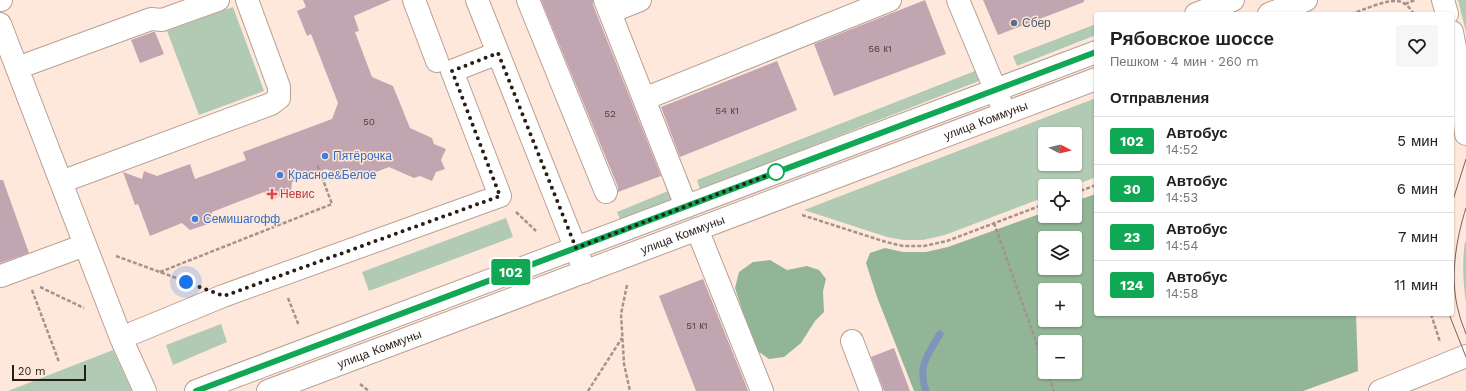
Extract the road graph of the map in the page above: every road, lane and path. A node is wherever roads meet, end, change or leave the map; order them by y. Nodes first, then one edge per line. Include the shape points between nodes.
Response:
1 (218, 0) edge
2 (247, 0) edge
3 (414, 0) edge
4 (477, 0) edge
5 (528, 0) edge
6 (640, 0) edge
7 (890, 0) edge
8 (958, 0) edge
9 (1233, 0) edge
10 (1306, 0) edge
11 (1415, 0) edge
12 (1443, 0) edge
13 (1405, 4) junction
14 (608, 6) edge
15 (1201, 12) edge
16 (1274, 12) edge
17 (1357, 12) edge
18 (1412, 12) edge
19 (1446, 12) edge
20 (0, 24) edge
21 (1454, 42) edge
22 (498, 53) junction
23 (1094, 53) edge
24 (437, 61) dead end
25 (17, 68) junction
26 (1094, 80) edge
27 (996, 90) junction
28 (644, 99) junction
29 (1005, 113) junction
30 (1466, 134) edge
31 (317, 164) dead end
32 (61, 182) junction
33 (1094, 186) edge
34 (1082, 190) edge
35 (606, 192) dead end
36 (686, 206) junction
37 (1038, 207) edge
38 (796, 213) dead end
39 (994, 223) junction
40 (697, 229) junction
41 (85, 245) junction
42 (576, 248) junction
43 (160, 272) junction
44 (585, 272) junction
45 (5, 274) edge
46 (280, 276) junction
47 (29, 282) junction
48 (627, 285) dead end
49 (224, 296) junction
50 (1433, 316) edge
51 (299, 326) dead end
52 (118, 330) junction
53 (622, 338) junction
54 (852, 341) dead end
55 (1038, 347) edge
56 (1466, 356) edge
57 (59, 362) dead end
58 (1446, 364) junction
59 (1050, 379) edge
60 (360, 384) dead end
61 (145, 391) edge
62 (196, 391) edge
63 (268, 391) edge
64 (369, 391) edge
65 (588, 391) edge
66 (630, 391) edge
67 (762, 391) edge
68 (869, 391) edge
69 (1054, 391) edge
70 (1380, 391) edge

1 - 25 main road via 162,20 151,19
2 - 32 main road via 279,87 279,98 271,104
3 - 24 main road
4 - 22 main road
5 - 35 main road
6 - 14 main road
7 - 28 main road
8 - 27 main road
9 - 15 main road
10 - 16 main road
11 - 13 path
12 - 19 main road
13 - 17 path via 1397,1 1386,2
13 - 18 path
14 - 28 main road
20 - 25 main road
21 - 30 main road via 1461,79
22 - 42 main road
22 - 46 main road via 452,71 500,196
23 - 27 main road, улица Коммуны
25 - 32 main road
26 - 29 main road, улица Коммуны
27 - 29 main road
27 - 36 main road, улица Коммуны
28 - 36 main road
29 - 40 main road, улица Коммуны
31 - 43 path via 332,204
32 - 41 main road
33 - 34 path
36 - 42 main road, улица Коммуны
37 - 39 path
38 - 39 path via 903,246 924,246 947,241
39 - 55 path
40 - 44 main road, улица Коммуны
40 - 67 main road
41 - 43 path
41 - 45 main road
41 - 52 main road
42 - 44 main road
42 - 62 main road, улица Коммуны
43 - 49 path
44 - 63 main road, улица Коммуны
45 - 47 path
46 - 49 main road
46 - 51 path
47 - 52 path
47 - 57 path
48 - 53 path via 621,314
49 - 52 main road
50 - 58 path
52 - 61 main road
53 - 65 path
53 - 66 path
54 - 68 main road
56 - 58 main road
58 - 70 main road
59 - 69 path
60 - 64 path

